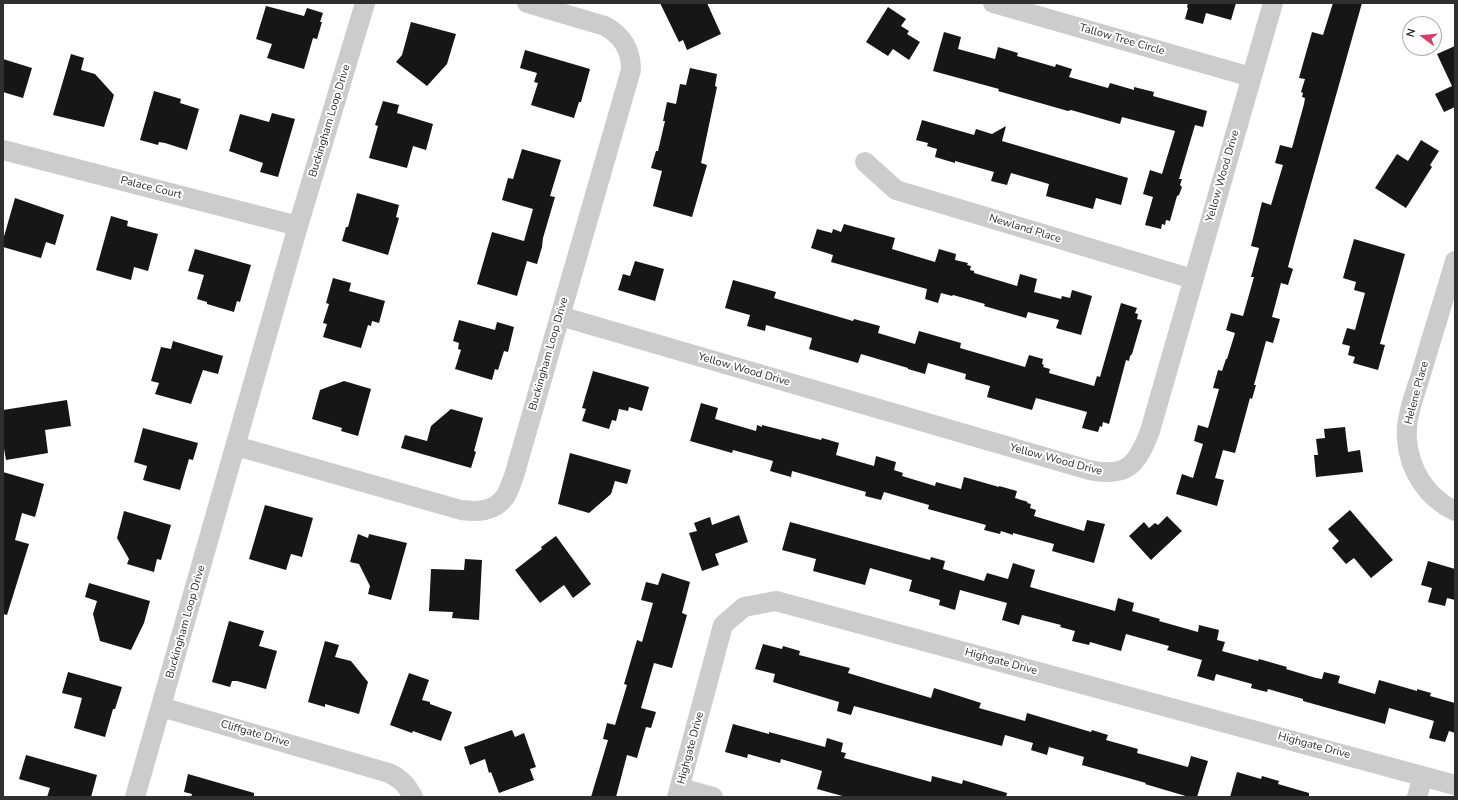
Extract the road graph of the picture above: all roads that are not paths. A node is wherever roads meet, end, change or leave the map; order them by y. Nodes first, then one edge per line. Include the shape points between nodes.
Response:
1 (365, 3) edge
2 (527, 3) edge
3 (993, 3) edge
4 (1273, 3) edge
5 (1251, 77) junction
6 (3, 150) edge
7 (865, 162) dead end
8 (298, 226) junction
9 (1455, 261) edge
10 (1193, 279) junction
11 (560, 316) junction
12 (236, 446) junction
13 (1455, 511) edge
14 (161, 708) junction
15 (1423, 776) junction
16 (1455, 786) edge
17 (679, 793) edge
18 (135, 797) edge
19 (413, 797) edge
20 (713, 797) edge
21 (1417, 797) edge

1 - 8 street, Buckingham Loop Drive
2 - 11 street, Buckingham Loop Drive via 609,28 622,38 631,59 631,70
3 - 5 street, Tallow Tree Circle
4 - 5 street, Yellow Wood Drive
5 - 10 street, Yellow Wood Drive
6 - 8 street, Palace Court
7 - 10 street, Newland Place via 896,190
8 - 12 street, Buckingham Loop Drive
9 - 13 street, Helene Place via 1411,410 1406,439 1412,464 1424,486 1441,503
10 - 11 street, Yellow Wood Drive via 1144,447 1131,465 1122,471 1112,473 1089,470
11 - 12 street, Buckingham Loop Drive via 514,476 505,496 498,504 487,509 476,512 445,506
12 - 14 street, Buckingham Loop Drive
14 - 18 street, Buckingham Loop Drive
14 - 19 street, Cliffgate Drive via 389,773 400,779
15 - 16 street, Highgate Drive
15 - 17 street, Highgate Drive via 776,601 744,607 724,626
15 - 21 street
17 - 20 street

